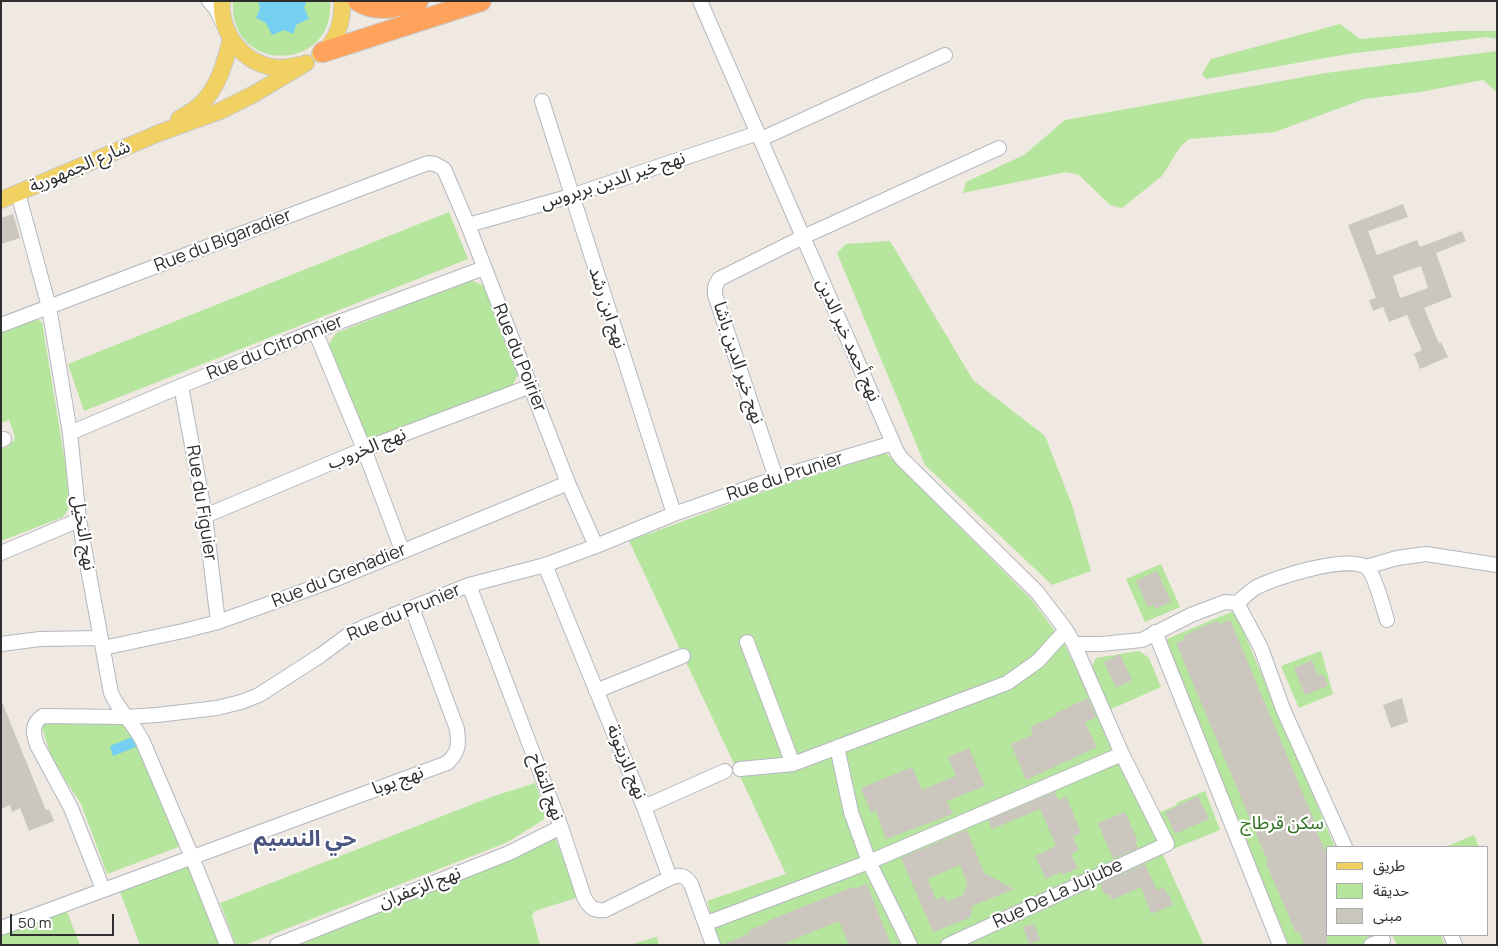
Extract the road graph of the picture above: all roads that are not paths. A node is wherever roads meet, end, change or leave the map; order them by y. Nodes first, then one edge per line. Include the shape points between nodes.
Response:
1 (209, 1) edge
2 (222, 1) edge
3 (342, 1) edge
4 (358, 1) edge
5 (418, 1) edge
6 (481, 1) edge
7 (700, 1) edge
8 (227, 32) junction
9 (323, 52) junction
10 (946, 56) dead end
11 (306, 63) junction
12 (542, 102) dead end
13 (159, 134) junction
14 (759, 136) junction
15 (998, 148) dead end
16 (444, 169) joint
17 (18, 193) junction
18 (571, 196) junction
19 (1, 200) edge
20 (468, 226) junction
21 (803, 237) junction
22 (484, 268) junction
23 (49, 307) junction
24 (1, 325) edge
25 (315, 331) junction
26 (180, 386) junction
27 (531, 386) junction
28 (70, 433) junction
29 (893, 443) junction
30 (364, 449) junction
31 (776, 478) junction
32 (568, 483) junction
33 (674, 514) junction
34 (205, 516) junction
35 (79, 520) junction
36 (596, 546) junction
37 (402, 550) junction
38 (1, 553) edge
39 (544, 565) junction
40 (1497, 565) edge
41 (1366, 567) junction
42 (469, 585) junction
43 (1237, 603) junction
44 (412, 608) junction
45 (1387, 620) dead end
46 (218, 622) junction
47 (1066, 630) junction
48 (1155, 632) junction
49 (747, 642) dead end
50 (102, 643) junction
51 (1, 644) edge
52 (1074, 644) junction
53 (683, 656) dead end
54 (596, 691) junction
55 (126, 717) junction
56 (837, 747) junction
57 (1122, 754) junction
58 (793, 764) junction
59 (740, 769) dead end
60 (725, 771) dead end
61 (644, 807) junction
62 (561, 827) junction
63 (1167, 844) joint
64 (1345, 846) edge
65 (192, 857) junction
66 (869, 862) junction
67 (670, 878) junction
68 (103, 889) junction
69 (707, 923) junction
70 (1, 928) edge
71 (227, 945) edge
72 (278, 945) edge
73 (713, 945) edge
74 (910, 945) edge
75 (948, 945) edge
76 (1280, 945) edge

1 - 8 street
2 - 8 main road, شارع الجمهورية
3 - 9 main road via 337,33
4 - 5 highway via 389,8
6 - 9 highway
7 - 14 street, نهج أحمد خير الدين
8 - 11 main road via 239,50 264,65 285,68
8 - 13 main road, شارع الجمهورية via 225,62 210,93 199,106
9 - 11 main road, شارع الجمهورية
10 - 14 street
11 - 13 main road, شارع الجمهورية via 254,94
12 - 18 street, نهج ابن رشد
13 - 17 main road, شارع الجمهورية
14 - 18 street, نهج خير الدين بربروس
14 - 21 street, نهج أحمد خير الدين
15 - 21 street
16 - 20 street, Rue du Poirier
16 - 23 street, Rue du Bigaradier via 428,163
17 - 19 main road, شارع الجمهورية
17 - 23 street, نهج النخيل
18 - 20 street, نهج خير الدين بربروس
18 - 33 street, نهج ابن رشد
20 - 22 street, Rue du Poirier
21 - 29 street, نهج أحمد خير الدين
21 - 31 street, نهج خير الدين باشا via 725,276 715,287
22 - 25 street, Rue du Citronnier
22 - 27 street, Rue du Poirier
23 - 24 street, Rue du Bigaradier
23 - 28 street, نهج النخيل
25 - 26 street, Rue du Citronnier
25 - 30 street
26 - 28 street, Rue du Citronnier
26 - 34 street, Rue du Figuier
27 - 30 street, نهج الخروب
27 - 32 street, Rue du Poirier
28 - 35 street, نهج النخيل
29 - 31 street, Rue du Prunier
29 - 47 street, نهج أحمد خير الدين via 902,459 1037,592
30 - 34 street, نهج الخروب
30 - 37 street
31 - 33 street, Rue du Prunier
32 - 36 street, Rue du Poirier
32 - 37 street, Rue du Grenadier
33 - 36 street, Rue du Prunier
34 - 46 street, Rue du Figuier
35 - 38 street
35 - 50 street, نهج النخيل
36 - 39 street, Rue du Prunier
37 - 46 street, Rue du Grenadier via 336,579
39 - 42 street, Rue du Prunier
39 - 54 street, نهج الزيتونة
40 - 41 street via 1426,554
41 - 43 street via 1329,565 1298,571 1255,588
41 - 45 street via 1373,575
42 - 44 street, Rue du Prunier
42 - 62 street, نهج التفاح
43 - 48 street via 1225,602
43 - 64 street via 1260,648 1283,709
44 - 55 street, Rue du Prunier via 348,635 259,695 217,708
44 - 65 street, نهج يوبا via 457,729 456,755 447,763
46 - 50 street, Rue du Grenadier via 183,631
47 - 52 street, نهج أحمد خير الدين
47 - 56 street via 1038,661 1007,683
48 - 52 street via 1142,640
48 - 76 street
49 - 58 street
50 - 51 street, Rue du Grenadier via 40,639
50 - 55 street, نهج النخيل via 111,693
52 - 57 street, نهج أحمد خير الدين
53 - 54 street
54 - 61 street, نهج الزيتونة
55 - 65 street, نهج النخيل via 137,729
55 - 68 street, Rue du Prunier via 42,716 33,727 37,745 71,808
56 - 58 street
56 - 66 street via 851,812
57 - 63 street, نهج أحمد خير الدين
57 - 66 street
58 - 59 street
60 - 61 street
61 - 67 street, نهج الزيتونة
62 - 67 street, نهج التفاح via 589,907 605,910
62 - 72 street, نهج الزعفران via 509,853
63 - 75 street, Rue De La Jujube
65 - 68 street, نهج يوبا
65 - 71 street
66 - 69 street
66 - 74 street
67 - 69 street via 680,875 687,878
68 - 70 street, نهج يوبا
69 - 73 street

